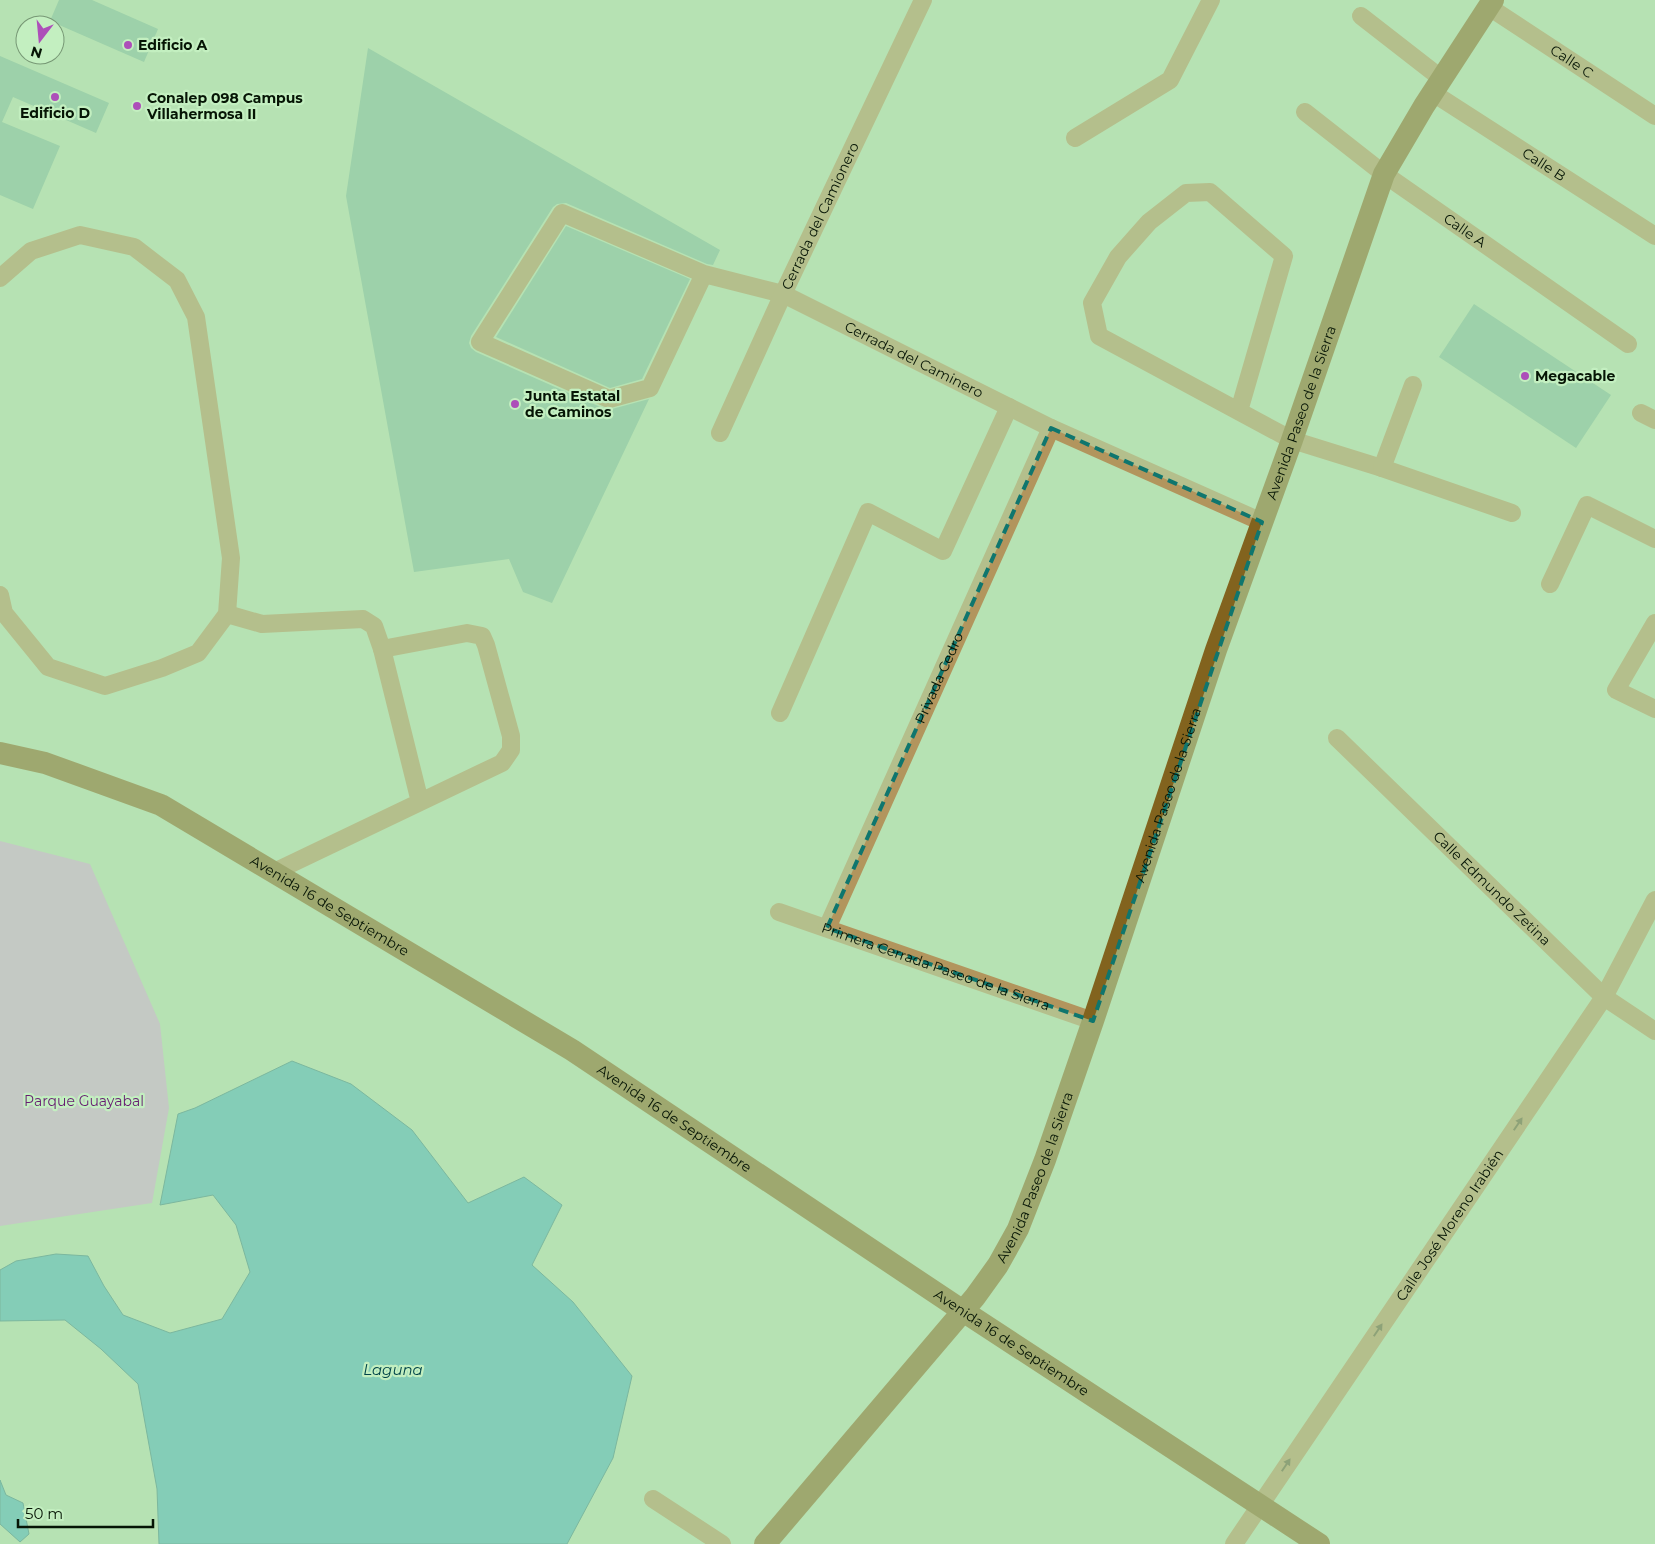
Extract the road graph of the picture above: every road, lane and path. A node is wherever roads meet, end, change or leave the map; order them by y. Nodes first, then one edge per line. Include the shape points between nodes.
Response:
1 (924, 0) edge
2 (1211, 0) edge
3 (1491, 3) edge
4 (1361, 16) dead end
5 (1438, 86) junction
6 (1305, 112) dead end
7 (1655, 116) edge
8 (1075, 138) dead end
9 (1384, 174) junction
10 (1655, 236) edge
11 (704, 274) junction
12 (0, 278) edge
13 (783, 294) junction
14 (1628, 344) dead end
15 (1413, 385) dead end
16 (1009, 407) junction
17 (1238, 411) junction
18 (1052, 428) junction
19 (720, 433) dead end
20 (1292, 440) junction
21 (1382, 468) junction
22 (1512, 513) dead end
23 (1262, 522) junction
24 (1655, 539) edge
25 (1550, 584) dead end
26 (0, 594) edge
27 (227, 614) junction
28 (1655, 623) edge
29 (382, 649) junction
30 (1655, 709) edge
31 (780, 713) dead end
32 (1337, 738) dead end
33 (0, 753) edge
34 (420, 802) junction
35 (274, 872) junction
36 (1655, 900) edge
37 (779, 912) dead end
38 (827, 928) junction
39 (1604, 997) junction
40 (1093, 1021) junction
41 (1655, 1031) edge
42 (963, 1311) junction
43 (653, 1498) dead end
44 (1259, 1505) junction
45 (722, 1544) edge
46 (765, 1544) edge
47 (1234, 1544) edge
48 (1319, 1544) edge

1 - 13 street, Cerrada del Camionero
2 - 8 street via 1170,80
3 - 5 main road, Avenida Paseo de la Sierra
3 - 7 street, Calle C
4 - 5 street, Calle B
5 - 9 main road, Avenida Paseo de la Sierra
5 - 10 street, Calle B
6 - 9 street, Calle A
9 - 14 street, Calle A
9 - 20 main road, Avenida Paseo de la Sierra
11 - 11 street, Cerrada del Caminero via 650,388 609,399 480,342 562,212
11 - 13 street, Cerrada del Caminero
12 - 27 street via 31,251 80,235 134,247 177,280 196,317 231,558
13 - 16 street, Cerrada del Caminero
13 - 19 street, Cerrada del Camionero
15 - 21 street
16 - 18 street, Cerrada del Caminero
16 - 31 street via 944,550 868,512
17 - 17 street via 1099,336 1092,304 1118,257 1149,222 1186,193 1210,192 1284,256
17 - 20 street
18 - 23 street, Cerrada del Caminero
18 - 38 street, Privada Cedro
20 - 21 street
20 - 23 main road, Avenida Paseo de la Sierra
21 - 22 street
23 - 40 main road, Avenida Paseo de la Sierra via 1213,658
24 - 25 street via 1587,505
26 - 27 street via 4,612 48,667 105,686 198,653
27 - 29 street via 262,624 363,619 374,626
28 - 30 street via 1616,690
29 - 34 street
29 - 34 street via 467,633 482,636 511,736 511,750 502,762
32 - 39 street, Calle Edmundo Zetina
33 - 35 main road, Avenida 16 de Septiembre via 46,763 161,805
34 - 35 street
35 - 42 main road, Avenida 16 de Septiembre via 572,1050
36 - 39 street, Calle José Moreno Irabién
37 - 38 street, Primera Cerrada Paseo de la Sierra
38 - 40 street, Primera Cerrada Paseo de la Sierra
39 - 41 street, Calle Edmundo Zetina
44 -> 39 street, Calle José Moreno Irabién
40 - 42 main road, Avenida Paseo de la Sierra via 1018,1229 998,1265
42 - 44 main road, Avenida 16 de Septiembre
42 - 46 main road, Avenida Paseo de la Sierra
43 - 45 street
44 - 47 street, Calle José Moreno Irabién
44 - 48 main road, Avenida 16 de Septiembre

